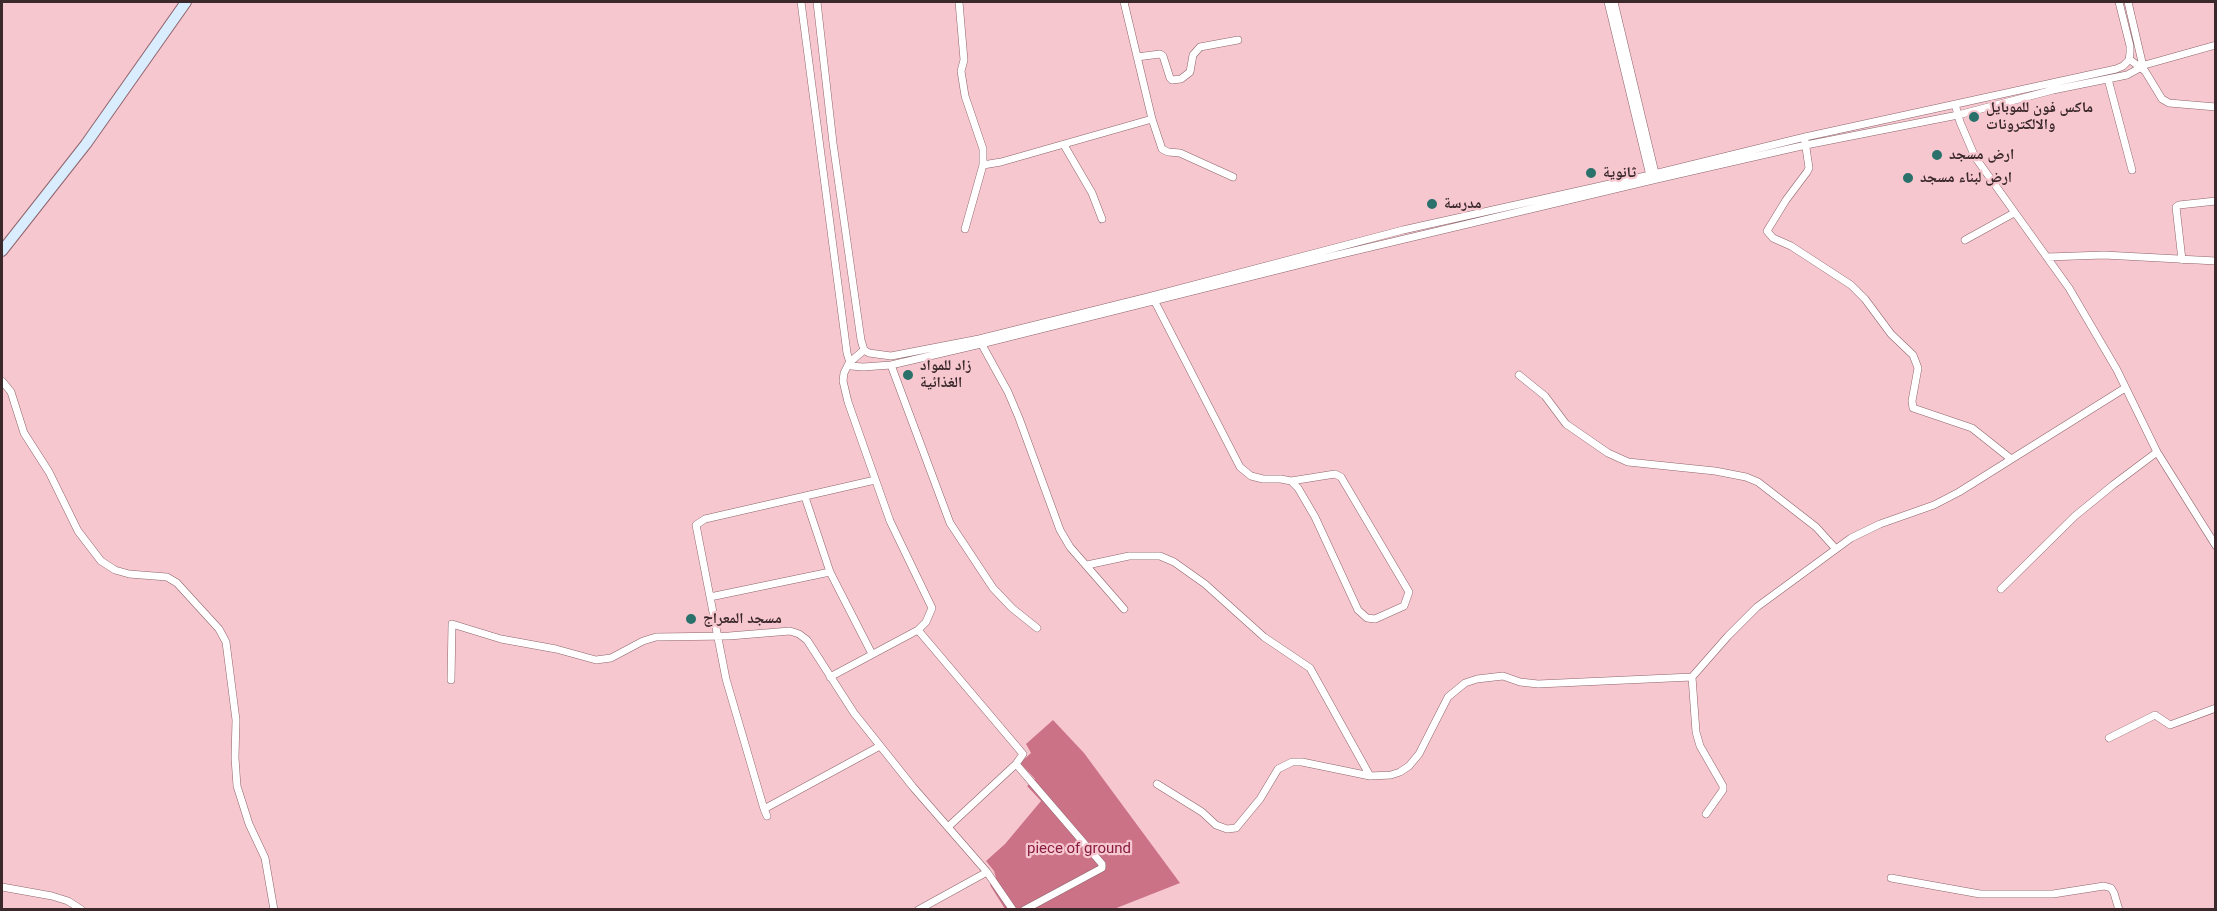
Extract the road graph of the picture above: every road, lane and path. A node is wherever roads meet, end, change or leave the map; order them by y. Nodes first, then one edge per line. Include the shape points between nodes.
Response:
1 (186, 2) edge
2 (801, 2) edge
3 (817, 2) edge
4 (959, 2) edge
5 (1124, 2) edge
6 (1608, 2) edge
7 (1614, 2) edge
8 (2119, 2) edge
9 (2128, 2) edge
10 (1238, 40) dead end
11 (2216, 45) edge
12 (1137, 57) junction
13 (2129, 58) junction
14 (2141, 66) junction
15 (2108, 79) junction
16 (1955, 104) junction
17 (2216, 107) edge
18 (1958, 115) junction
19 (1152, 119) junction
20 (1805, 137) junction
21 (1064, 145) junction
22 (1806, 145) junction
23 (983, 165) junction
24 (2132, 170) dead end
25 (1233, 177) dead end
26 (1653, 177) junction
27 (2216, 201) edge
28 (2014, 213) junction
29 (1102, 219) dead end
30 (965, 229) dead end
31 (1965, 240) dead end
32 (2, 251) edge
33 (2048, 257) junction
34 (2182, 260) junction
35 (2216, 261) edge
36 (1153, 299) junction
37 (980, 341) junction
38 (864, 350) junction
39 (849, 363) junction
40 (891, 365) junction
41 (1519, 375) dead end
42 (2, 381) edge
43 (2125, 388) junction
44 (2157, 452) junction
45 (2011, 459) junction
46 (875, 480) junction
47 (1291, 481) junction
48 (805, 496) junction
49 (2216, 546) edge
50 (1835, 548) junction
51 (1087, 565) junction
52 (830, 572) junction
53 (2001, 589) dead end
54 (710, 597) junction
55 (1124, 609) dead end
56 (1037, 628) dead end
57 (918, 630) junction
58 (718, 637) junction
59 (872, 654) junction
60 (830, 677) junction
61 (1692, 677) junction
62 (451, 680) dead end
63 (2216, 708) edge
64 (2109, 738) dead end
65 (880, 746) junction
66 (1016, 764) junction
67 (1370, 776) junction
68 (1157, 784) dead end
69 (1706, 814) dead end
70 (948, 827) junction
71 (987, 872) junction
72 (1891, 878) dead end
73 (2, 887) edge
74 (82, 909) edge
75 (274, 909) edge
76 (918, 909) edge
77 (1013, 909) edge
78 (1024, 909) edge
79 (2119, 909) edge

1 - 32 main road via 86,144
2 - 39 street
3 - 38 street via 833,143
4 - 23 street via 964,60 961,71 983,149
5 - 12 street
6 - 26 street
7 - 26 street
8 - 13 street via 2130,46
9 - 14 street
10 - 12 street via 1200,47 1193,56 1190,72 1181,79 1170,78 1160,54
11 - 14 street
12 - 19 street
13 - 14 street
13 - 16 street via 2116,69
14 - 15 street via 2133,73
14 - 17 street via 2162,99
15 - 18 street
15 - 24 street
16 - 18 street
16 - 20 street
18 - 22 street
18 - 28 street via 1975,157
19 - 21 street
19 - 25 street via 1162,149
20 - 22 street
20 - 26 street
21 - 23 street
21 - 29 street via 1092,192
22 - 26 street
22 - 45 street via 1807,172 1767,231 1851,285 1913,355 1918,368 1913,408 1972,428
23 - 30 street
26 - 36 street
27 - 34 street via 2176,207
28 - 31 street
28 - 33 street
33 - 34 street via 2104,255
33 - 43 street
34 - 35 street
36 - 37 street
36 - 47 street via 1240,467 1251,476
37 - 38 street via 891,356 877,356
37 - 40 street
37 - 51 street via 1008,392 1060,530
38 - 39 street
39 - 40 street via 863,368
39 - 46 street via 843,381
40 - 56 street via 950,524 993,588
41 - 50 street via 1545,396 1566,424 1608,453 1628,462 1715,471 1758,482 1816,527
42 - 75 street via 11,392 24,433 95,555 115,570 167,577 177,583 226,642 236,720 237,786 265,858
43 - 44 street
43 - 45 street
44 - 49 street
44 - 53 street via 2075,516
45 - 50 street via 1934,505 1880,524
46 - 48 street
46 - 57 street via 932,608
47 - 47 street via 1308,503 1358,610 1366,618 1375,619 1404,606 1409,592 1341,477 1335,474
48 - 52 street
48 - 54 street via 698,522 695,529
50 - 61 street via 1757,607
51 - 55 street
51 - 67 street via 1128,556 1160,556 1205,584 1264,637 1310,668
52 - 54 street
52 - 59 street
54 - 58 street
57 - 59 street
57 - 66 street via 1023,754
58 - 60 street via 790,631 799,634
58 - 62 street via 649,639 619,655 596,660 452,624
58 - 65 street via 765,812
59 - 60 street
60 - 65 street
61 - 67 street via 1538,684 1503,676 1477,679 1460,686 1448,697 1409,766 1391,775
61 - 69 street via 1696,732 1723,786
63 - 64 street via 2170,725 2155,715
65 - 70 street
66 - 70 street
66 - 78 street via 1102,864 1102,868
67 - 68 street via 1302,762 1284,765 1242,824 1227,829
70 - 71 street
71 - 76 street
71 - 77 street
72 - 79 street via 1980,894 2053,894 2104,886 2114,894
73 - 74 street via 52,896

